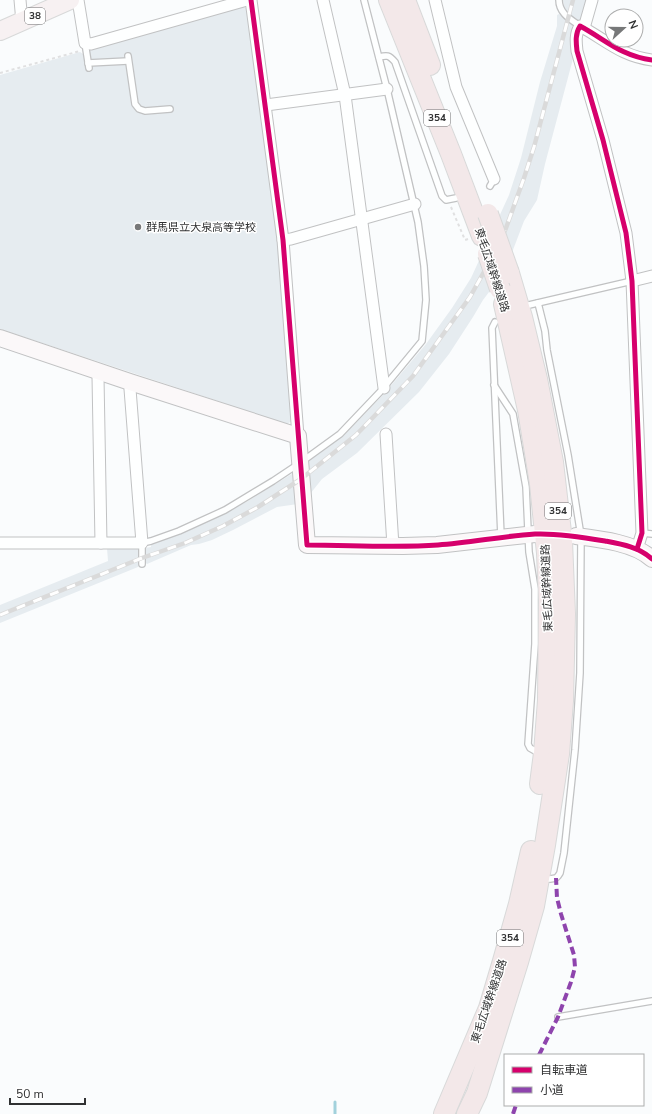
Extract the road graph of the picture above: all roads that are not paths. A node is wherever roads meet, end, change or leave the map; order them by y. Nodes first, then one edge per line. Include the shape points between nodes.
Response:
1 (20, 0) edge
2 (70, 0) edge
3 (78, 0) edge
4 (247, 0) edge
5 (251, 0) edge
6 (322, 0) edge
7 (364, 0) edge
8 (389, 0) edge
9 (405, 0) edge
10 (435, 0) edge
11 (560, 0) edge
12 (592, 0) edge
13 (22, 22) junction
14 (582, 27) junction
15 (0, 31) edge
16 (85, 46) junction
17 (379, 57) junction
18 (652, 60) edge
19 (387, 89) junction
20 (345, 95) junction
21 (266, 106) junction
22 (170, 109) dead end
23 (492, 182) dead end
24 (456, 198) dead end
25 (415, 204) junction
26 (361, 219) junction
27 (284, 240) junction
28 (652, 276) edge
29 (504, 281) junction
30 (632, 281) junction
31 (538, 303) junction
32 (529, 305) dead end
33 (495, 322) dead end
34 (0, 338) edge
35 (98, 377) dead end
36 (130, 382) junction
37 (494, 385) junction
38 (384, 388) junction
39 (386, 434) dead end
40 (298, 436) junction
41 (300, 463) junction
42 (647, 534) edge
43 (531, 535) junction
44 (578, 536) junction
45 (502, 538) junction
46 (0, 543) edge
47 (101, 543) junction
48 (142, 543) junction
49 (393, 546) junction
50 (637, 549) junction
51 (652, 559) edge
52 (142, 564) dead end
53 (544, 753) junction
54 (539, 878) junction
55 (652, 1001) edge
56 (558, 1017) dead end
57 (444, 1114) edge
58 (467, 1114) edge

1 - 13 street
2 - 13 main road, 38
3 - 16 street
4 - 16 street
5 - 21 street
6 - 20 street
7 - 17 lane
8 - 29 highway, 東毛広域幹線道路 / 354, bridge via 482,236
9 - 29 highway, 東毛広域幹線道路 / 354, bridge via 488,214
10 - 23 street via 456,87
11 - 14 lane via 561,10
12 - 14 street
13 - 15 main road, 38
14 - 18 street via 621,52
14 - 30 street via 577,34 577,51 625,225
16 - 22 lane via 88,66 128,58 139,109 144,112
17 - 19 lane
17 - 24 lane via 391,57 395,62 442,196 446,200
19 - 20 street
19 - 25 lane
20 - 21 street
20 - 26 street
21 - 27 street
25 - 26 street
25 - 38 lane via 424,266 426,300 423,338
26 - 27 street
26 - 38 street
27 - 40 street
28 - 30 street
29 - 53 highway, 東毛広域幹線道路 / 354 via 507,314 528,410 540,484 547,553 549,641
29 - 54 highway, 東毛広域幹線道路 / 354 via 522,317 537,378 552,462 562,541 565,614 563,701 559,754
30 - 31 lane
30 - 42 street
31 - 32 lane
31 - 44 lane via 568,454
33 - 37 lane via 492,328
34 - 36 street
35 - 47 street
36 - 40 street
36 - 48 street
37 - 43 lane via 513,414 526,487
37 - 45 lane
38 - 41 lane via 340,434
39 - 49 street
40 - 41 street
41 - 48 lane via 225,510 179,531
41 - 49 street via 307,545
42 - 50 street
43 - 45 street
43 - 53 lane via 529,552 535,589 528,744 537,752
44 - 50 street
44 - 54 lane via 580,673 564,853 560,873 556,878
45 - 49 street via 437,545
46 - 47 street
47 - 48 street
48 - 52 lane
50 - 51 street
53 - 57 highway, 東毛広域幹線道路 / 354 via 532,842 519,904 489,1008
54 - 58 highway, 東毛広域幹線道路 / 354 via 518,962 477,1093
55 - 56 lane

